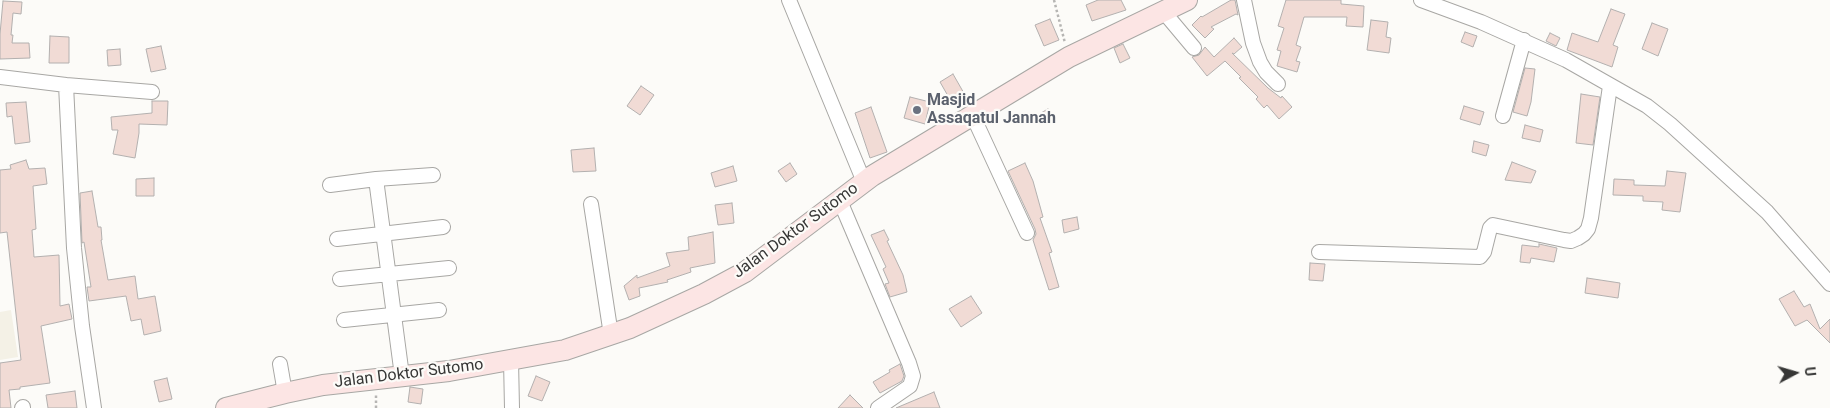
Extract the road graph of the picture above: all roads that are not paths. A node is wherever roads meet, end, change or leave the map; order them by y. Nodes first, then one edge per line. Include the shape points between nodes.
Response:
1 (789, 0) edge
2 (1185, 0) edge
3 (1244, 0) edge
4 (1421, 0) edge
5 (1163, 10) junction
6 (1524, 40) junction
7 (1194, 48) dead end
8 (0, 77) edge
9 (1278, 84) dead end
10 (66, 85) junction
11 (1610, 86) junction
12 (152, 92) dead end
13 (972, 114) junction
14 (1503, 116) dead end
15 (433, 175) dead end
16 (376, 179) junction
17 (864, 182) junction
18 (330, 185) dead end
19 (840, 201) junction
20 (591, 204) dead end
21 (443, 227) dead end
22 (383, 232) junction
23 (1027, 233) dead end
24 (336, 239) dead end
25 (1319, 252) dead end
26 (449, 268) dead end
27 (388, 274) junction
28 (340, 279) dead end
29 (1830, 284) edge
30 (438, 310) dead end
31 (394, 315) junction
32 (344, 320) dead end
33 (611, 335) junction
34 (511, 360) junction
35 (280, 364) dead end
36 (402, 376) junction
37 (285, 393) junction
38 (247, 406) edge
39 (94, 408) edge
40 (226, 408) edge
41 (512, 408) edge
42 (878, 408) edge

1 - 17 street
2 - 5 street, Jalan Doktor Sutomo
3 - 9 street via 1260,62
4 - 6 street
5 - 7 street
5 - 13 street, Jalan Doktor Sutomo via 1069,56
6 - 11 street
6 - 14 street
8 - 10 street
10 - 12 street
10 - 39 street via 74,248
11 - 25 street via 1591,218 1588,229 1578,238 1564,240 1493,225 1480,257
11 - 29 street via 1647,106 1670,124 1767,212
13 - 17 street, Jalan Doktor Sutomo
13 - 23 street
15 - 16 street
16 - 18 street
16 - 22 street
17 - 19 street, Jalan Doktor Sutomo
19 - 33 street, Jalan Doktor Sutomo via 745,272 665,313
19 - 42 street via 913,376 910,386
20 - 33 street
21 - 22 street
22 - 24 street
22 - 27 street
26 - 27 street
27 - 28 street
27 - 31 street
30 - 31 street
31 - 32 street
31 - 36 street
33 - 34 street, Jalan Doktor Sutomo via 565,350
34 - 36 street, Jalan Doktor Sutomo
34 - 41 street
35 - 37 street
36 - 37 street, Jalan Doktor Sutomo
37 - 38 street, Jalan Doktor Sutomo
38 - 40 street, Jalan Doktor Sutomo

